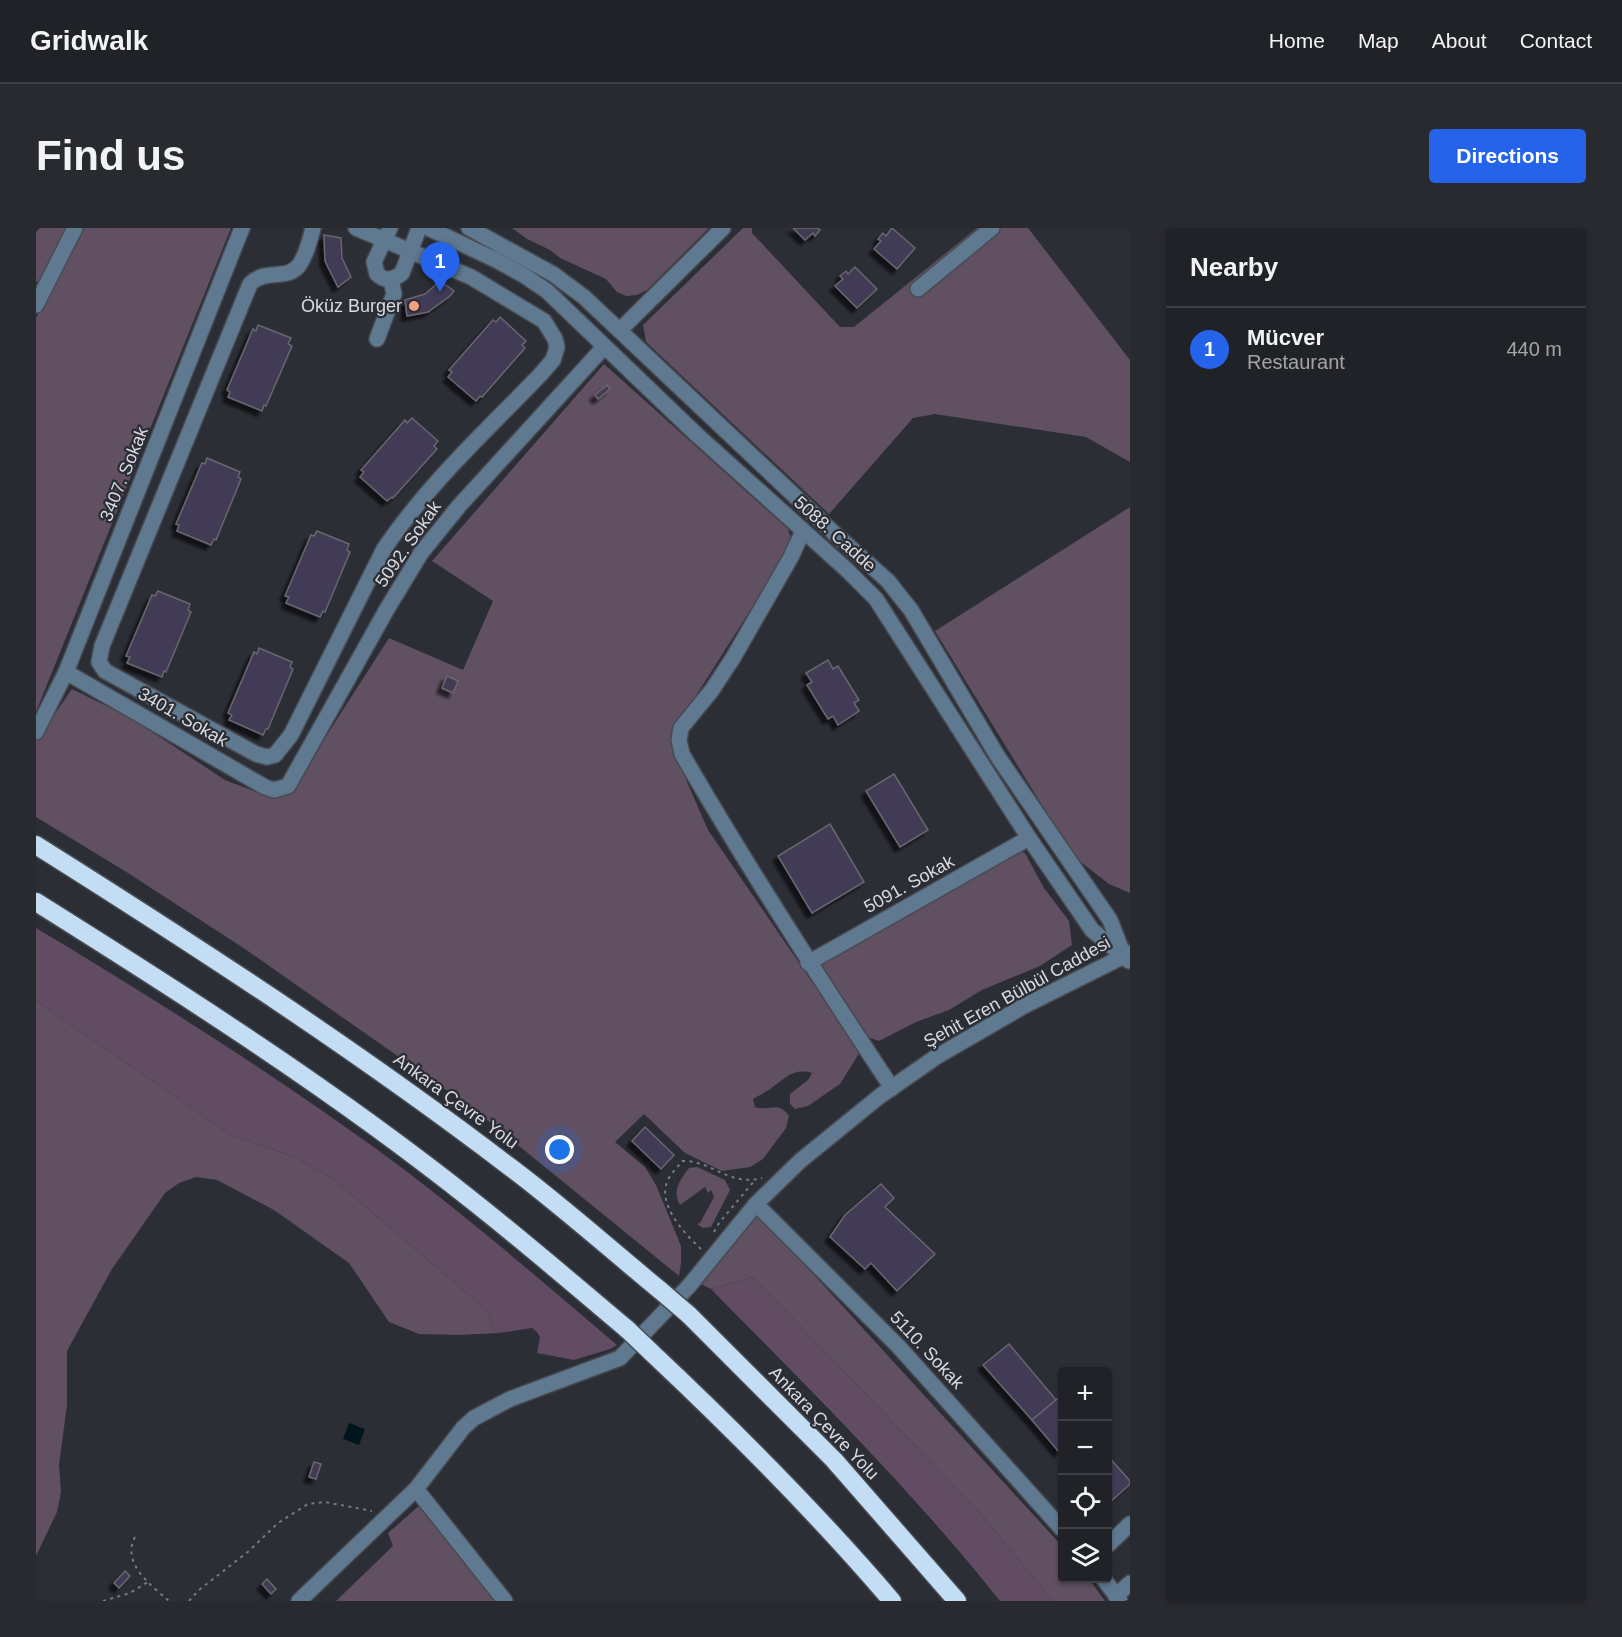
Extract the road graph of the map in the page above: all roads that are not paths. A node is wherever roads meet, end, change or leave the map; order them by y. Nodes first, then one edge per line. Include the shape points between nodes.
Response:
1 (75, 228) edge
2 (242, 228) edge
3 (314, 228) edge
4 (356, 228) edge
5 (419, 228) edge
6 (428, 228) edge
7 (723, 228) edge
8 (992, 228) edge
9 (472, 229) edge
10 (387, 234) edge
11 (410, 252) junction
12 (391, 279) junction
13 (40, 287) edge
14 (918, 289) dead end
15 (36, 305) edge
16 (620, 330) junction
17 (377, 339) dead end
18 (604, 347) junction
19 (803, 531) junction
20 (66, 672) junction
21 (36, 732) edge
22 (282, 789) joint
23 (1029, 838) junction
24 (36, 845) edge
25 (36, 902) edge
26 (1128, 957) edge
27 (808, 963) junction
28 (892, 1088) junction
29 (756, 1204) junction
30 (416, 1489) junction
31 (1130, 1524) edge
32 (1058, 1525) edge
33 (1112, 1540) edge
34 (1107, 1583) edge
35 (1130, 1583) edge
36 (1118, 1598) edge
37 (299, 1601) edge
38 (505, 1601) edge
39 (892, 1601) edge
40 (957, 1601) edge

1 - 13 street
2 - 20 street, 3407. Sokak
3 - 11 street via 306,253 291,273 257,278 250,284 102,646 99,662 105,671 267,757 275,755 291,735 384,549 401,524 430,487 540,375 553,360 557,347 544,321 471,277
4 - 10 street
5 - 11 street
6 - 18 street, 5088. Cadde via 525,276 547,291
7 - 16 street
8 - 14 street
9 - 16 street, 5088. Cadde via 554,274
10 - 11 street
10 - 12 street via 374,268 380,276
11 - 12 street via 402,273
12 - 17 street via 394,294
13 - 15 street
16 - 26 street, 5088. Cadde via 888,581 911,610 998,757 1110,920
18 - 19 street, 5088. Cadde
18 - 22 street, 5092. Sokak via 421,553 292,781
19 - 23 street, 5088. Cadde via 876,599
19 - 27 street via 733,658 681,728 679,740 682,754
20 - 21 street, 3407. Sokak
20 - 22 street, 3401. Sokak via 265,787
23 - 26 street, 5088. Cadde via 1092,930
23 - 27 street, 5091. Sokak
24 - 40 highway, Ankara Çevre Yolu, bridge via 396,1082 512,1168 689,1315 834,1460
25 - 39 highway, bridge via 136,964 359,1116 474,1201 628,1330 735,1432
26 - 28 street, Şehit Eren Bülbül Caddesi via 1023,1006
27 - 28 street
28 - 29 street, Şehit Eren Bülbül Caddesi via 800,1161
29 - 30 street, Şehit Eren Bülbül Caddesi via 689,1286 620,1358 491,1407 463,1428
29 - 32 street, 5110. Sokak via 899,1347
30 - 37 street, Şehit Eren Bülbül Caddesi
30 - 38 street
31 - 33 street
34 - 36 street
35 - 36 street

